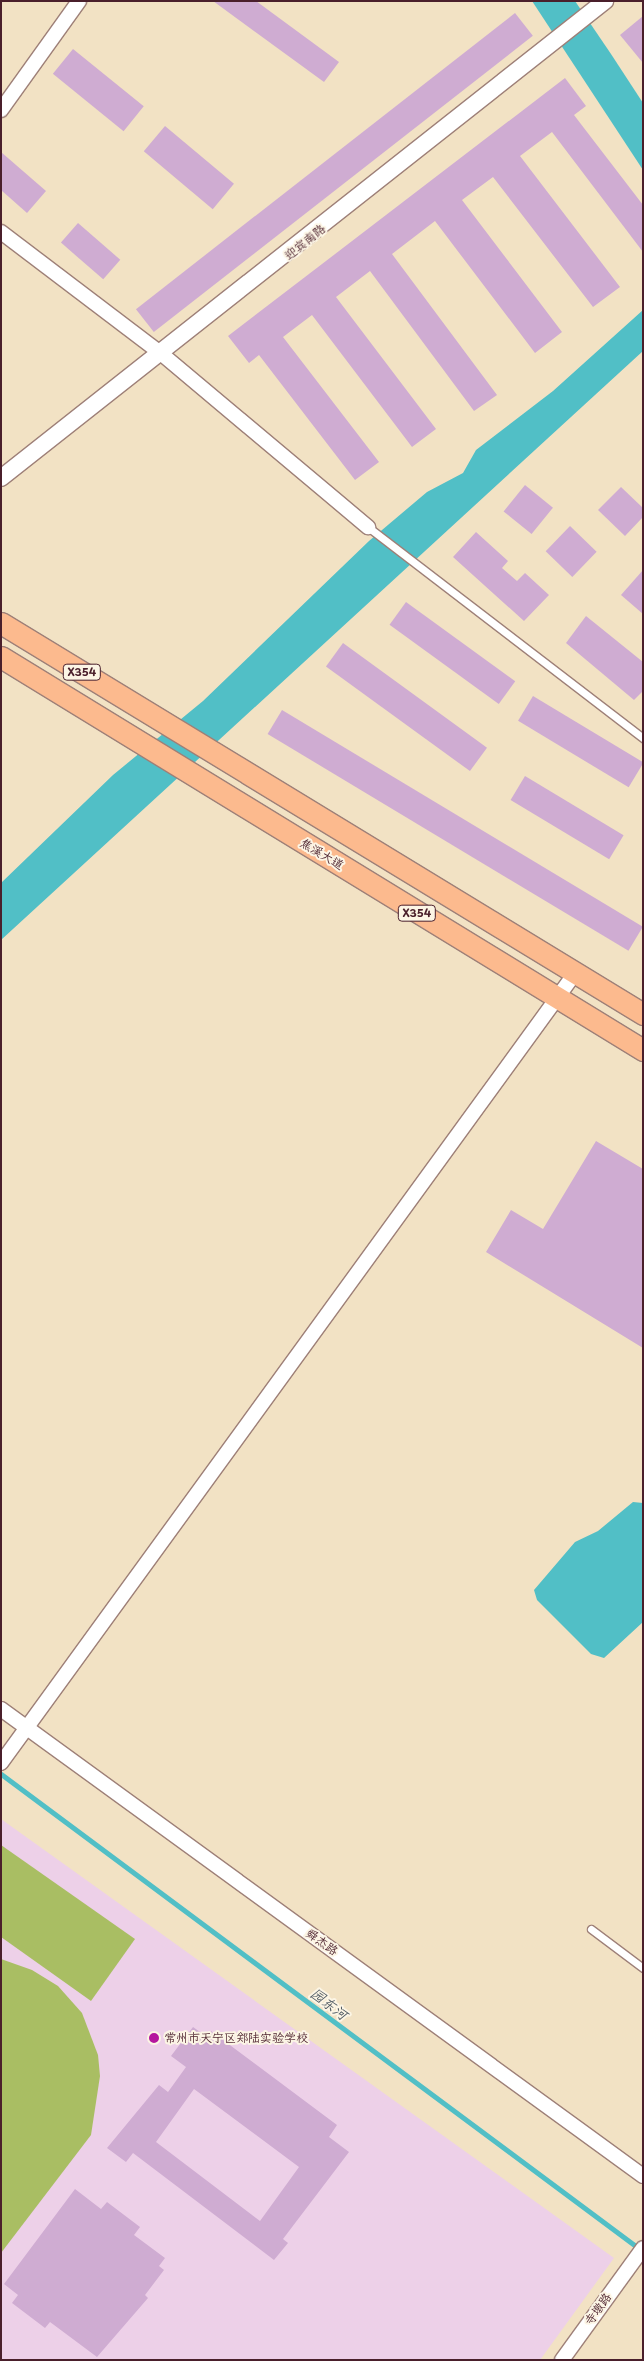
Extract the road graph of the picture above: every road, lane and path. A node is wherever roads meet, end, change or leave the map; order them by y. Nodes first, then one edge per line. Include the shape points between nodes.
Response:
1 (79, 1) edge
2 (606, 1) edge
3 (1, 110) edge
4 (1, 232) edge
5 (163, 355) junction
6 (1, 478) edge
7 (368, 527) joint
8 (1, 623) edge
9 (1, 657) edge
10 (643, 738) edge
11 (576, 972) junction
12 (559, 1000) junction
13 (643, 1014) edge
14 (643, 1050) edge
15 (1, 1708) edge
16 (28, 1728) junction
17 (5, 1758) edge
18 (590, 1929) dead end
19 (643, 1968) edge
20 (643, 2176) edge
21 (639, 2254) edge
22 (562, 2360) edge

1 - 3 street
2 - 5 street, 迎宾南路
4 - 5 street
5 - 6 street, 迎宾南路
5 - 7 street
7 - 10 lane
8 - 11 main road, X354
9 - 12 main road, 焦溪大道 / X354
11 - 12 street
11 - 13 main road, X354
12 - 14 main road, 焦溪大道 / X354
12 - 16 street
15 - 16 street, 舜杰路
16 - 17 street
16 - 20 street, 舜杰路
18 - 19 lane
21 - 22 street, 寺墩路

